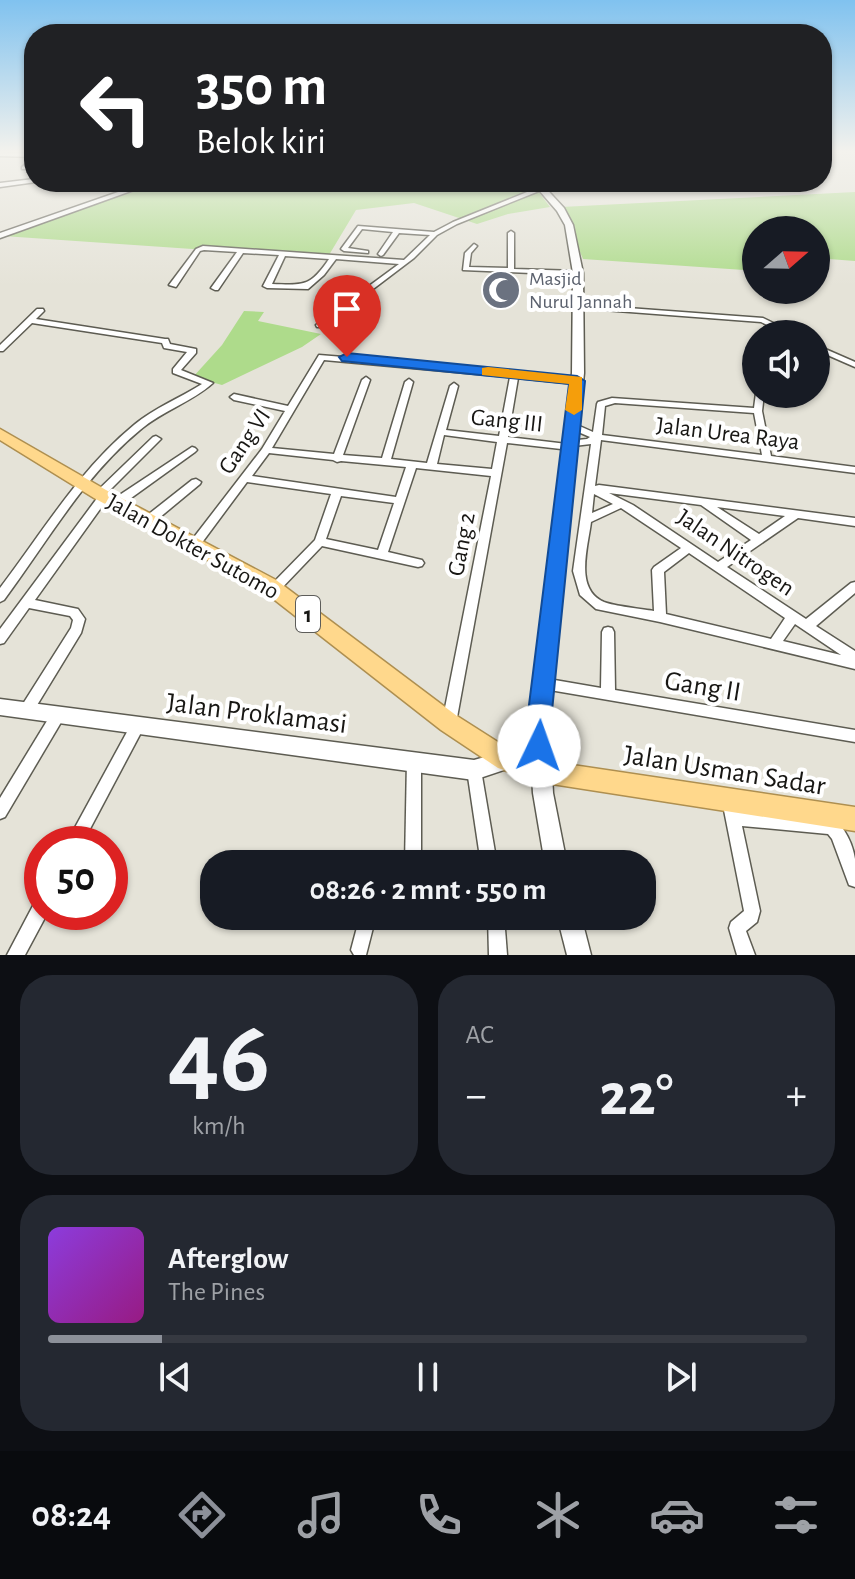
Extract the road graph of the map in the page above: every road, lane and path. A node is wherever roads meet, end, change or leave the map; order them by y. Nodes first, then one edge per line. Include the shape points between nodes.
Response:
1 (112, 197) edge
2 (513, 197) edge
3 (549, 197) edge
4 (397, 231) junction
5 (511, 233) dead end
6 (435, 234) junction
7 (0, 236) edge
8 (474, 246) dead end
9 (241, 251) junction
10 (283, 253) junction
11 (381, 254) junction
12 (334, 257) junction
13 (409, 260) junction
14 (511, 271) junction
15 (578, 273) junction
16 (173, 285) dead end
17 (215, 288) dead end
18 (577, 306) junction
19 (40, 311) dead end
20 (30, 320) junction
21 (763, 320) edge
22 (320, 325) dead end
23 (0, 349) edge
24 (830, 353) edge
25 (855, 365) edge
26 (515, 374) junction
27 (366, 380) dead end
28 (577, 381) junction
29 (409, 382) dead end
30 (454, 386) dead end
31 (234, 397) dead end
32 (758, 408) edge
33 (290, 409) junction
34 (758, 411) junction
35 (572, 426) junction
36 (440, 432) junction
37 (0, 434) edge
38 (597, 437) junction
39 (156, 439) dead end
40 (503, 439) junction
41 (570, 445) junction
42 (192, 450) dead end
43 (266, 450) junction
44 (767, 458) junction
45 (337, 459) junction
46 (385, 463) junction
47 (412, 465) junction
48 (431, 466) junction
49 (855, 470) edge
50 (497, 473) junction
51 (245, 478) junction
52 (196, 482) dead end
53 (590, 487) junction
54 (337, 491) junction
55 (101, 494) junction
56 (401, 501) junction
57 (700, 502) junction
58 (622, 504) junction
59 (796, 514) junction
60 (149, 520) junction
61 (586, 520) junction
62 (855, 522) edge
63 (759, 540) junction
64 (320, 542) junction
65 (194, 545) junction
66 (689, 548) junction
67 (382, 554) junction
68 (418, 563) dead end
69 (719, 567) junction
70 (855, 586) edge
71 (274, 589) junction
72 (0, 597) edge
73 (25, 603) junction
74 (660, 617) junction
75 (793, 617) junction
76 (807, 626) junction
77 (608, 632) dead end
78 (0, 639) edge
79 (773, 645) junction
80 (855, 661) edge
81 (543, 684) junction
82 (605, 694) junction
83 (0, 707) edge
84 (26, 711) junction
85 (58, 715) junction
86 (449, 723) junction
87 (138, 725) junction
88 (855, 736) edge
89 (414, 760) junction
90 (506, 760) junction
91 (474, 770) junction
92 (539, 771) junction
93 (732, 811) junction
94 (0, 812) edge
95 (855, 819) edge
96 (84, 826) edge
97 (413, 850) edge
98 (487, 850) edge
99 (553, 850) edge
100 (855, 879) edge
101 (29, 930) edge
102 (365, 930) edge
103 (497, 930) edge
104 (573, 930) edge
105 (360, 950) dead end
106 (16, 955) edge
107 (498, 955) edge
108 (579, 955) edge
109 (746, 955) edge

1 - 7 street
2 - 6 street
3 - 15 main road via 569,225
4 - 6 street
4 - 11 street
4 - 11 street via 360,227 344,249
5 - 14 street
6 - 13 street
8 - 14 street via 465,269
9 - 10 street
9 - 16 street via 198,249
9 - 17 street
10 - 12 street
10 - 12 street via 267,286 305,287
11 - 13 street
12 - 13 street
13 - 22 street
14 - 15 street
15 - 18 main road
18 - 21 street
18 - 28 main road
19 - 20 street
20 - 23 street
20 - 55 street via 165,341 167,346 193,351 176,371 209,383 136,429
24 - 25 street
26 - 28 street
26 - 33 street, Gang VI via 322,357
26 - 40 street, Gang 2
27 - 45 street
28 - 35 main road
29 - 46 street
30 - 36 street
31 - 33 street
32 - 34 street
33 - 43 street, Gang VI
34 - 38 street via 610,400 601,404
34 - 44 street
35 - 38 street, Jalan Urea Raya
35 - 41 main road
36 - 40 street, Gang III
36 - 48 street
37 - 55 highway, Jalan Dokter Sutomo / 1
38 - 41 street, Jalan Urea Raya
38 - 44 street, Jalan Urea Raya
38 - 53 street
39 - 55 street
40 - 41 street, Gang III
40 - 50 street, Gang 2
41 - 81 main road
42 - 55 street
43 - 45 street
43 - 51 street, Gang VI
44 - 49 street, Jalan Urea Raya
45 - 46 street
46 - 47 street
47 - 48 street
47 - 56 street
48 - 50 street
50 - 86 street, Gang 2
51 - 54 street
51 - 65 street, Gang VI
52 - 60 street
53 - 57 street
53 - 58 street, Jalan Nitrogen
53 - 61 street
54 - 56 street
54 - 64 street
55 - 60 highway, Jalan Dokter Sutomo / 1
55 - 72 street
55 - 73 street
56 - 67 street
57 - 59 street
57 - 63 street
58 - 61 street
58 - 66 street, Jalan Nitrogen
59 - 62 street
59 - 63 street
60 - 65 highway, Jalan Dokter Sutomo / 1
61 - 74 street via 579,571 590,600
63 - 69 street
64 - 67 street
64 - 71 street
65 - 71 highway, Jalan Dokter Sutomo / 1
66 - 69 street, Jalan Nitrogen
66 - 74 street via 658,570
67 - 68 street
69 - 75 street, Jalan Nitrogen
70 - 76 street
71 - 86 highway, Jalan Dokter Sutomo / 1
73 - 78 street
73 - 84 street via 74,612 79,619
74 - 79 street
75 - 76 street, Jalan Nitrogen
75 - 79 street
76 - 80 street, Jalan Nitrogen
77 - 82 street
79 - 80 street
81 - 82 street, Gang II
81 - 92 main road
82 - 88 street, Gang II
83 - 84 main road, Jalan Proklamasi
84 - 85 main road, Jalan Proklamasi
85 - 87 main road, Jalan Proklamasi
85 - 94 street
86 - 90 highway, Jalan Dokter Sutomo / 1
87 - 89 main road, Jalan Proklamasi
87 - 96 street
89 - 91 main road, Jalan Proklamasi
89 - 97 street
90 - 91 main road, Jalan Proklamasi
90 - 92 highway, Jalan Dokter Sutomo / 1
91 - 98 street
92 - 93 highway, Jalan Usman Sadar / 1
92 - 99 main road
93 - 95 highway, Jalan Usman Sadar / 1
93 - 100 street via 738,818 832,827
93 - 109 street via 752,911 737,928
101 - 106 street
102 - 105 street
103 - 107 street
104 - 108 main road

